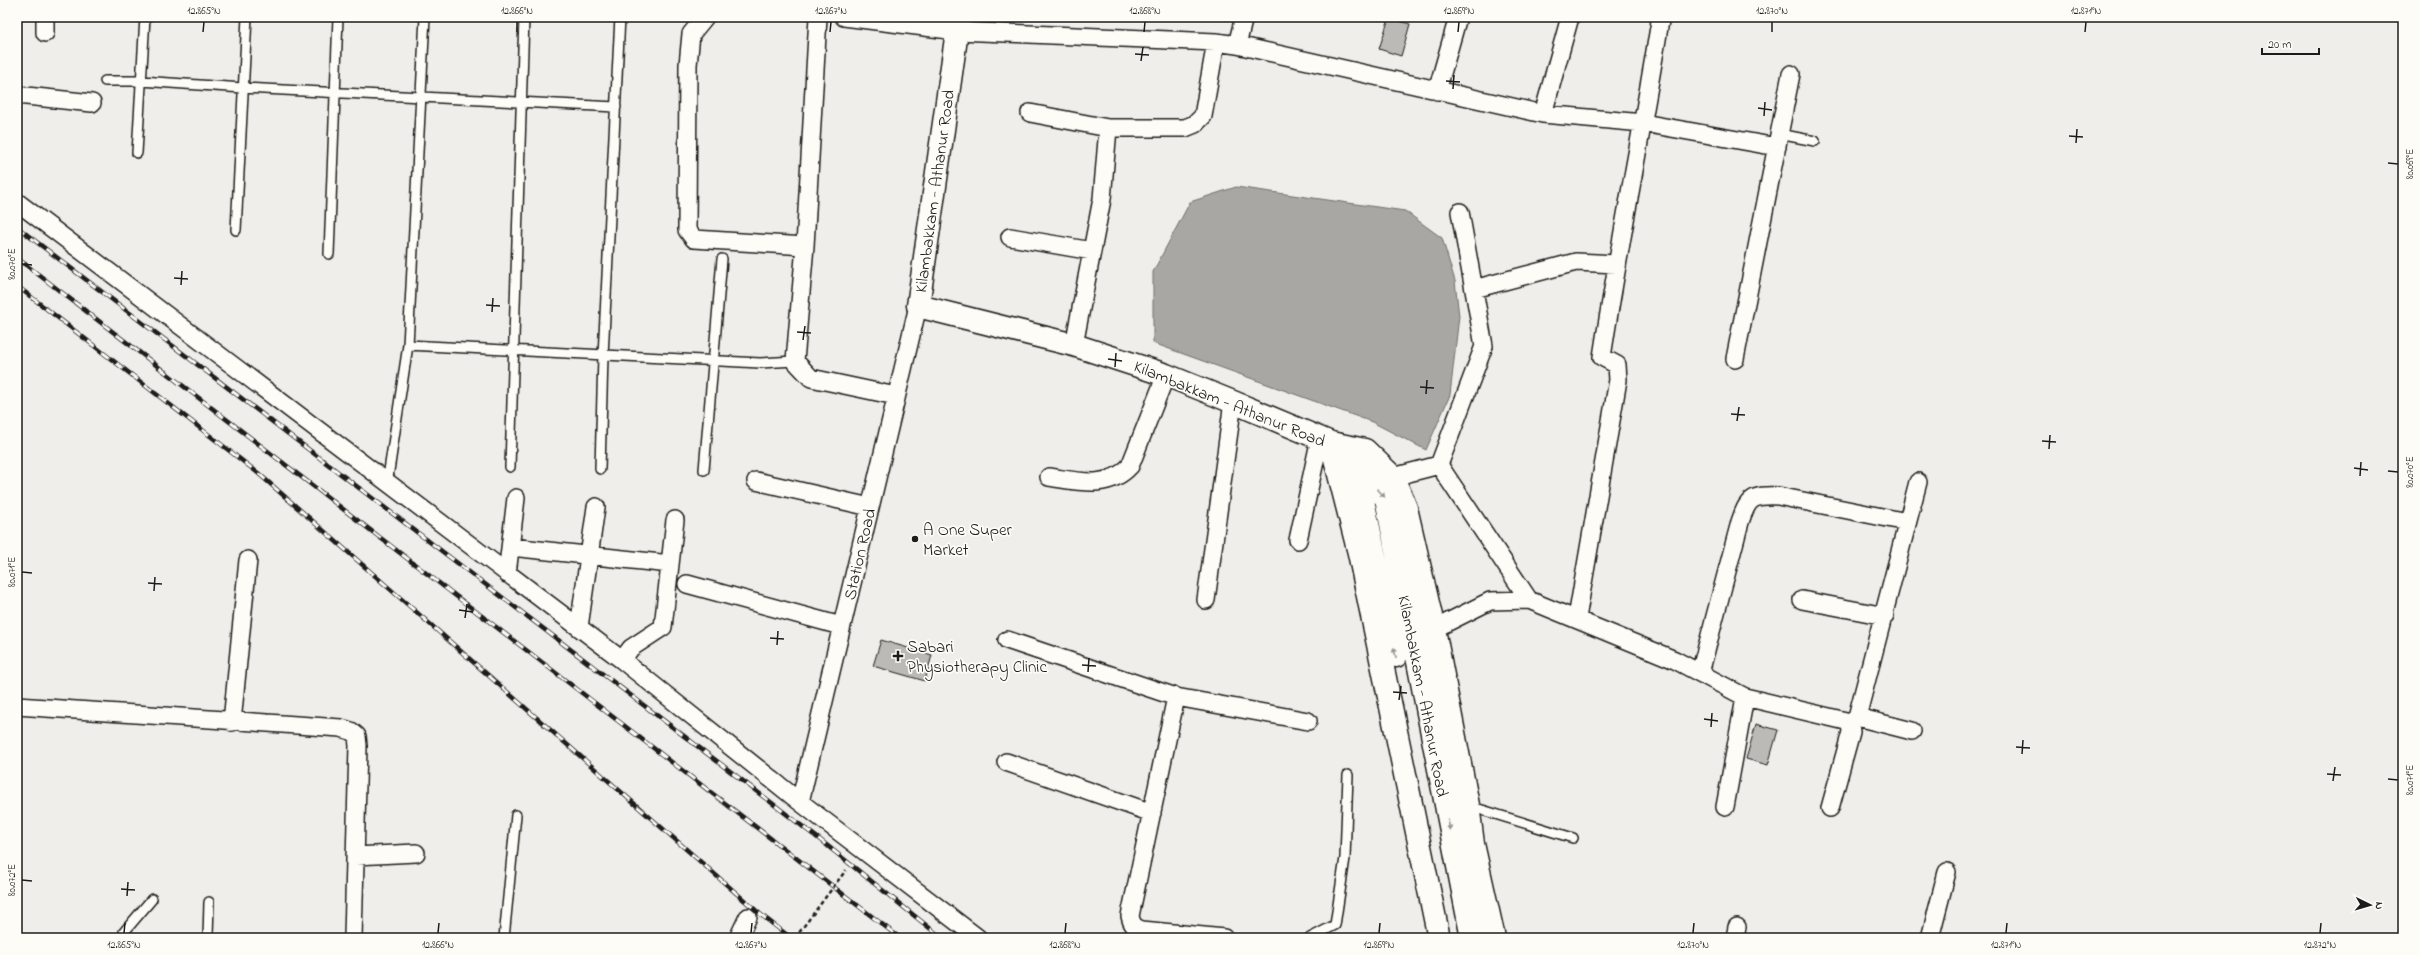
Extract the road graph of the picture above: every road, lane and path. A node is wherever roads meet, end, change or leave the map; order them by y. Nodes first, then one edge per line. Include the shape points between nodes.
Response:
1 (145, 17) edge
2 (247, 17) edge
3 (338, 17) edge
4 (425, 17) edge
5 (524, 17) edge
6 (620, 17) edge
7 (705, 17) edge
8 (818, 17) edge
9 (844, 17) edge
10 (1244, 17) edge
11 (1458, 17) edge
12 (1570, 17) edge
13 (1660, 21) dead end
14 (958, 24) edge
15 (1216, 42) junction
16 (1237, 45) junction
17 (1791, 74) dead end
18 (105, 81) dead end
19 (141, 81) junction
20 (243, 88) junction
21 (1437, 91) junction
22 (336, 92) junction
23 (17, 95) edge
24 (421, 96) junction
25 (521, 102) junction
26 (92, 103) dead end
27 (616, 107) junction
28 (1030, 113) dead end
29 (1543, 114) junction
30 (1643, 123) junction
31 (1108, 128) junction
32 (1778, 141) junction
33 (1815, 141) dead end
34 (137, 153) dead end
35 (17, 202) edge
36 (1460, 212) dead end
37 (236, 230) dead end
38 (1010, 237) dead end
39 (805, 246) junction
40 (1092, 251) junction
41 (329, 254) dead end
42 (722, 259) dead end
43 (1616, 264) junction
44 (1474, 289) junction
45 (918, 306) junction
46 (408, 345) junction
47 (1074, 345) junction
48 (512, 349) junction
49 (603, 356) junction
50 (1735, 359) dead end
51 (712, 361) junction
52 (795, 362) junction
53 (1166, 374) junction
54 (896, 396) junction
55 (1233, 402) junction
56 (1325, 440) junction
57 (1355, 464) junction
58 (1439, 465) junction
59 (510, 467) dead end
60 (600, 469) dead end
61 (704, 470) dead end
62 (1049, 477) dead end
63 (1393, 477) junction
64 (756, 481) dead end
65 (1918, 482) dead end
66 (387, 484) junction
67 (516, 498) dead end
68 (870, 506) junction
69 (596, 507) dead end
70 (675, 520) dead end
71 (1907, 522) junction
72 (1298, 540) dead end
73 (511, 547) junction
74 (590, 557) junction
75 (248, 560) dead end
76 (670, 564) junction
77 (507, 574) junction
78 (687, 584) dead end
79 (1206, 600) dead end
80 (1529, 600) junction
81 (1802, 600) dead end
82 (1884, 616) junction
83 (1577, 618) junction
84 (841, 626) junction
85 (579, 627) junction
86 (1434, 629) junction
87 (1007, 640) dead end
88 (622, 660) junction
89 (1700, 673) junction
90 (1176, 697) junction
91 (1745, 697) junction
92 (17, 706) edge
93 (1853, 720) junction
94 (1308, 721) dead end
95 (232, 722) junction
96 (1912, 731) dead end
97 (1006, 762) dead end
98 (1348, 775) dead end
99 (800, 802) junction
100 (1468, 806) junction
101 (1725, 807) dead end
102 (1830, 808) dead end
103 (1152, 813) junction
104 (516, 815) dead end
105 (1573, 838) dead end
106 (416, 853) dead end
107 (355, 856) junction
108 (846, 870) dead end
109 (1947, 872) dead end
110 (152, 899) dead end
111 (209, 902) dead end
112 (748, 917) dead end
113 (123, 938) edge
114 (208, 938) edge
115 (353, 938) edge
116 (504, 938) edge
117 (738, 938) edge
118 (795, 938) edge
119 (978, 938) edge
120 (1224, 938) edge
121 (1310, 938) edge
122 (1439, 938) edge
123 (1452, 938) edge
124 (1472, 938) edge
125 (1494, 938) edge
126 (1930, 938) edge

1 - 19 lane
2 - 20 lane
3 - 22 lane
4 - 24 lane
5 - 25 lane
6 - 27 lane
7 - 39 street via 690,34 687,230 694,239
8 - 39 street
9 - 14 street
10 - 16 street
11 - 21 street
12 - 29 street
13 - 30 street
14 - 15 street
14 - 45 street, Kilambakkam - Athanur Road
15 - 16 street
15 - 31 street via 1203,116 1195,124 1185,128
16 - 21 street
17 - 32 street
18 - 19 lane
19 - 20 lane
19 - 34 lane
20 - 22 lane
20 - 37 lane
21 - 29 street
22 - 24 lane
22 - 41 lane
23 - 26 street
24 - 25 lane
24 - 46 lane
25 - 27 lane
25 - 48 lane
27 - 49 lane
28 - 31 street
29 - 30 street
30 - 32 street
30 - 43 street
31 - 40 street via 1102,199
32 - 33 lane
32 - 50 street
35 - 66 street via 265,388
36 - 44 street
38 - 40 street
39 - 52 street
40 - 47 street
42 - 51 lane
43 - 44 street via 1576,262
43 - 83 street via 1602,357 1617,365 1618,380
44 - 58 street via 1484,346
45 - 47 street, Kilambakkam - Athanur Road
45 - 54 street, Station Road
46 - 48 lane
46 - 66 lane
47 - 53 street, Kilambakkam - Athanur Road
48 - 49 lane
48 - 59 lane
49 - 51 lane
49 - 60 lane
51 - 52 lane
51 - 61 lane
52 - 54 street via 811,378
53 - 55 street, Kilambakkam - Athanur Road
53 - 62 street via 1130,466 1120,477 1108,482
54 - 68 street, Station Road
55 - 56 street, Kilambakkam - Athanur Road
55 - 79 street
56 - 57 street, Kilambakkam - Athanur Road
56 - 63 street via 1365,450
56 - 72 street
56 - 122 street via 1359,553
123 -> 57 street, Kilambakkam - Athanur Road
57 -> 124 street, Kilambakkam - Athanur Road via 1386,498
58 - 63 street
58 - 80 street
63 - 86 street via 1406,508
64 - 68 street
65 - 71 street
66 - 77 street
67 - 73 street
68 - 84 street, Station Road
69 - 74 street
70 - 76 street
71 - 82 street
71 - 89 street via 1778,496 1754,498 1746,505 1740,522
73 - 74 street
73 - 77 street
74 - 76 street
74 - 85 street
75 - 95 street
76 - 88 street via 663,627 631,648
77 - 85 street
78 - 84 street
80 - 83 street
80 - 86 street via 1490,601
81 - 82 street
82 - 93 street
83 - 89 street via 1676,660
84 - 99 street, Station Road
85 - 88 street
86 - 100 street
87 - 90 street
88 - 99 street
89 - 91 street
90 - 94 street
90 - 103 street
91 - 93 street
91 - 101 street
92 - 95 street
93 - 96 street
93 - 102 street
95 - 107 street via 341,728 357,736
97 - 103 street
98 - 121 lane via 1345,858 1334,925
99 - 119 street
100 - 105 lane
100 - 125 street via 1473,844
103 - 120 street via 1130,916 1131,922 1134,927 1142,930
104 - 116 lane
106 - 107 street
107 - 115 street
108 - 118 path, bridge
109 - 126 street
110 - 113 lane via 124,932
111 - 114 lane
112 - 117 street

